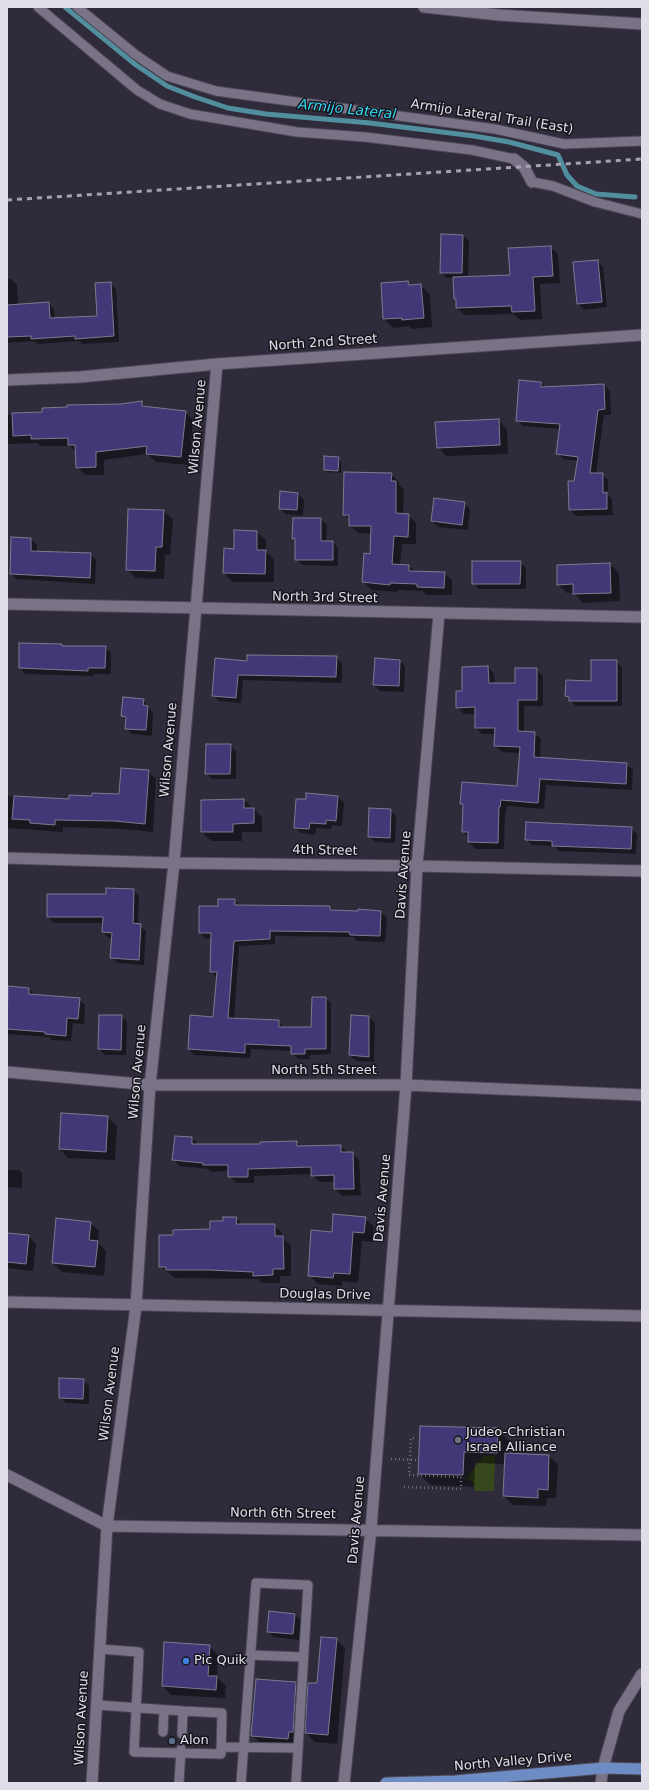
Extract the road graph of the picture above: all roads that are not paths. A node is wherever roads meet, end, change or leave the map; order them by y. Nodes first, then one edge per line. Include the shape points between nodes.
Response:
1 (38, 7) edge
2 (77, 7) edge
3 (424, 7) edge
4 (642, 24) edge
5 (642, 141) edge
6 (514, 159) joint
7 (532, 182) joint
8 (642, 214) edge
9 (642, 335) edge
10 (217, 364) junction
11 (7, 380) edge
12 (7, 604) edge
13 (195, 609) junction
14 (439, 614) junction
15 (642, 617) edge
16 (7, 858) edge
17 (174, 863) junction
18 (418, 866) junction
19 (642, 871) edge
20 (7, 1072) edge
21 (150, 1085) junction
22 (406, 1085) junction
23 (642, 1095) edge
24 (7, 1302) edge
25 (136, 1306) junction
26 (388, 1310) junction
27 (642, 1316) edge
28 (7, 1475) edge
29 (107, 1526) junction
30 (371, 1529) junction
31 (642, 1535) edge
32 (100, 1649) junction
33 (250, 1655) junction
34 (303, 1657) junction
35 (642, 1674) edge
36 (97, 1706) junction
37 (136, 1707) junction
38 (164, 1710) junction
39 (183, 1711) junction
40 (163, 1732) dead end
41 (182, 1734) dead end
42 (221, 1747) junction
43 (244, 1747) junction
44 (298, 1748) junction
45 (181, 1751) junction
46 (603, 1768) junction
47 (642, 1770) edge
48 (454, 1782) edge
49 (92, 1783) edge
50 (179, 1783) edge
51 (241, 1783) edge
52 (296, 1783) edge
53 (344, 1783) edge
54 (386, 1783) edge
55 (601, 1783) edge

1 - 6 lane via 136,90 160,104 190,114 297,132 472,150
2 - 5 lane, Armijo Lateral Trail (East) via 136,55 167,76 216,90 495,129 564,144
3 - 4 street via 499,15
6 - 7 street via 524,167
7 - 8 lane via 553,186 596,202
9 - 10 street, North 2nd Street
10 - 11 street, North 2nd Street via 80,377
10 - 13 street, Wilson Avenue
12 - 13 street, North 3rd Street
13 - 14 street, North 3rd Street
13 - 17 street, Wilson Avenue
14 - 15 street, North 3rd Street
14 - 18 street, Davis Avenue
16 - 17 street, 4th Street
17 - 18 street, 4th Street
17 - 21 street, Wilson Avenue
18 - 19 street, 4th Street
18 - 22 street, Davis Avenue
20 - 21 street, North 5th Street
21 - 22 street, North 5th Street
21 - 25 street, Wilson Avenue
22 - 23 street, North 5th Street
22 - 26 street, Davis Avenue
24 - 25 street, Douglas Drive
25 - 26 street, Douglas Drive
25 - 29 street, Wilson Avenue
26 - 27 street, Douglas Drive
26 - 30 street, Davis Avenue
28 - 29 street, North 6th Street
29 - 30 street, North 6th Street
29 - 32 street, Wilson Avenue
30 - 31 street, North 6th Street
30 - 53 street, Davis Avenue
32 - 36 street, Wilson Avenue
32 - 37 lane via 139,1652
33 - 34 lane
33 - 34 lane via 256,1583 308,1585
33 - 43 lane
34 - 44 lane
35 - 46 street via 619,1711
36 - 37 lane
36 - 49 street, Wilson Avenue
37 - 38 lane
37 - 45 lane via 134,1752
38 - 39 lane
38 - 40 lane
39 - 41 lane
39 - 42 lane via 222,1713
42 - 43 lane
42 - 45 lane via 221,1754
43 - 44 lane
43 - 51 lane
44 - 52 lane
45 - 50 lane
46 - 47 main road, North Valley Drive
46 - 48 main road, North Valley Drive
46 - 55 street
48 - 54 main road, North Valley Drive

